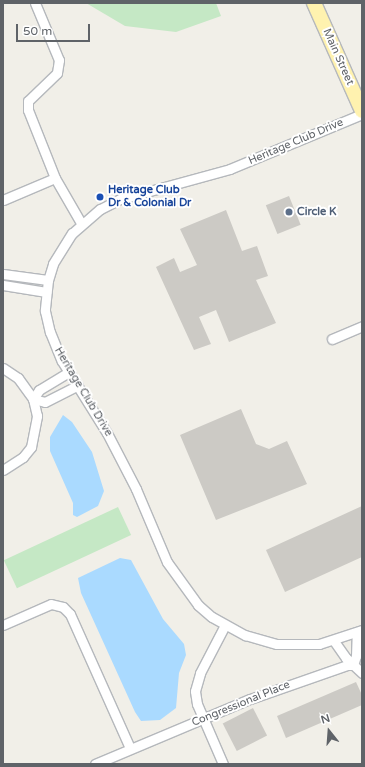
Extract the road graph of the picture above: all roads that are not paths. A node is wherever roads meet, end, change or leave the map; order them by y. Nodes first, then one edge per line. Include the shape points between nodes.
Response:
1 (34, 3) edge
2 (314, 3) edge
3 (362, 112) edge
4 (55, 178) junction
5 (3, 200) edge
6 (81, 223) junction
7 (3, 274) edge
8 (48, 280) junction
9 (3, 285) edge
10 (46, 292) junction
11 (362, 326) edge
12 (332, 339) dead end
13 (3, 368) edge
14 (69, 372) junction
15 (78, 385) junction
16 (33, 399) junction
17 (3, 470) edge
18 (3, 624) edge
19 (225, 625) junction
20 (360, 631) edge
21 (334, 641) junction
22 (353, 665) junction
23 (362, 673) edge
24 (202, 717) junction
25 (130, 748) junction
26 (95, 764) edge
27 (223, 764) edge

1 - 4 street via 59,60 57,73 28,101 28,110
2 - 3 main road, Main Street
3 - 6 street, Heritage Club Drive via 230,169 120,199
4 - 5 street
4 - 6 street
6 - 8 street, Heritage Club Drive via 65,244
7 - 8 street
8 - 10 street, Heritage Club Drive
9 - 10 street
10 - 14 street, Heritage Club Drive via 47,324 57,352
11 - 12 street
13 - 16 street via 18,378
14 - 15 street, Heritage Club Drive
14 - 16 street via 39,390
15 - 16 street via 44,402
15 - 19 street, Heritage Club Drive via 136,489 175,576 198,605
16 - 17 street via 37,416 32,447 24,457
18 - 25 street via 51,604 63,607 70,614
19 - 21 street, Heritage Club Drive via 245,635 277,644 296,646
19 - 24 street via 200,673 195,691
20 - 21 street, Heritage Club Drive
20 - 22 street
21 - 22 street
22 - 23 street
22 - 24 street, Congressional Place
24 - 25 street, Congressional Place via 142,746
24 - 27 street
25 - 26 street, Congressional Place

